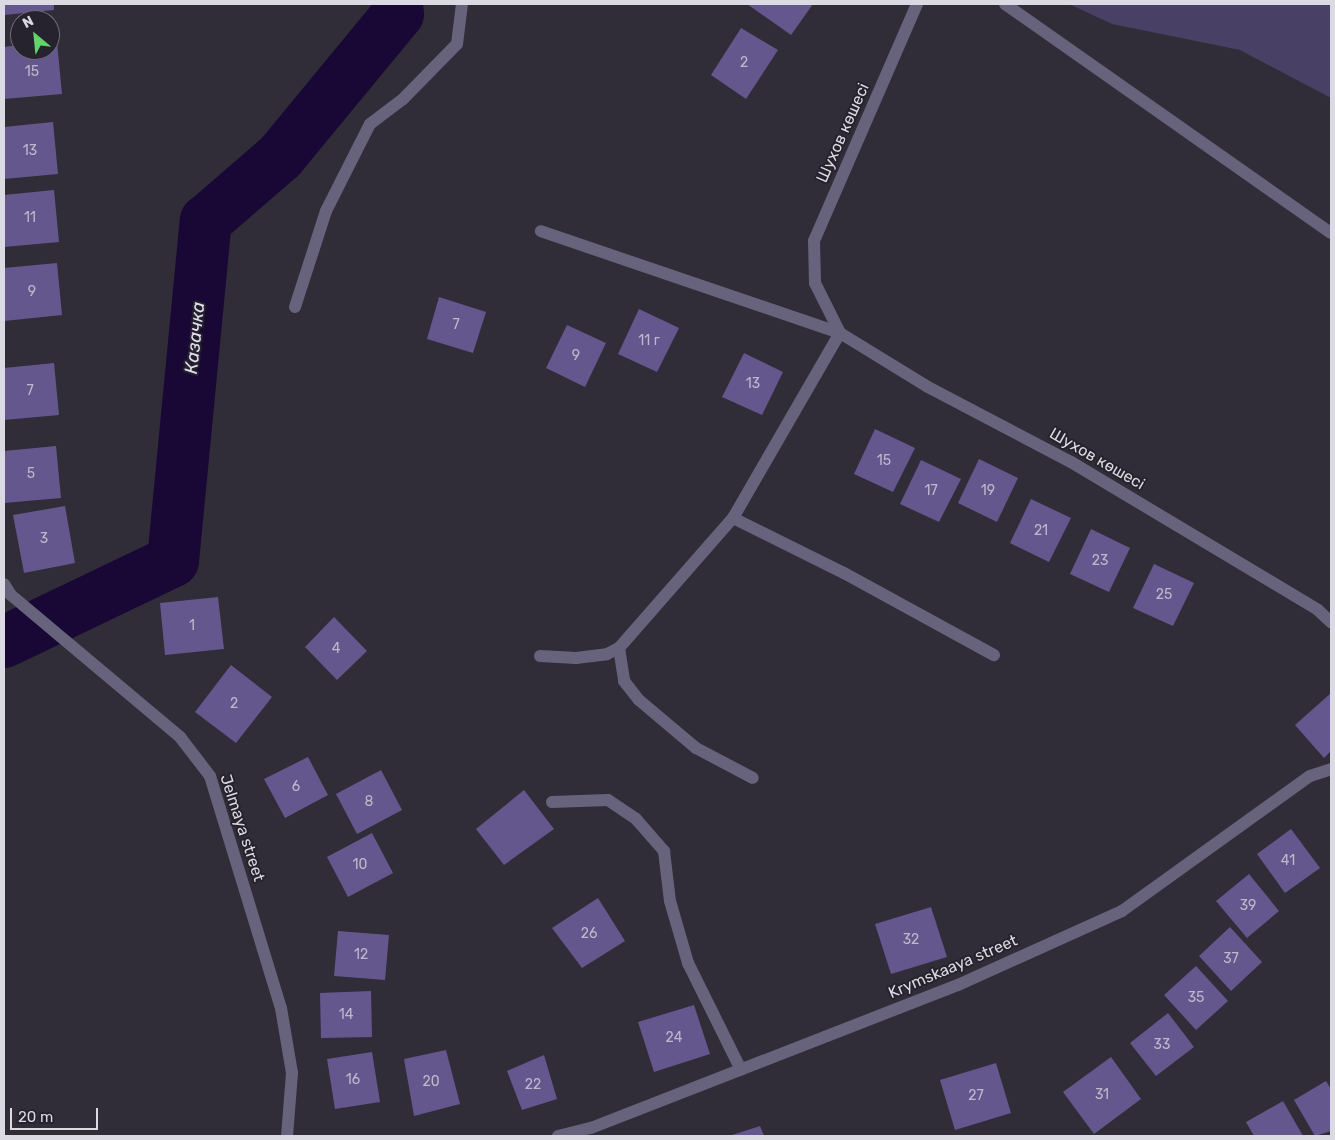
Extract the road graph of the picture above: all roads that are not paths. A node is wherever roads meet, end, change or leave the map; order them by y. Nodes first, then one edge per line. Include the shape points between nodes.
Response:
1 (462, 4) edge
2 (917, 4) edge
3 (1005, 4) edge
4 (541, 231) dead end
5 (1331, 233) edge
6 (294, 307) dead end
7 (840, 333) junction
8 (733, 518) junction
9 (4, 584) edge
10 (1331, 622) edge
11 (619, 648) junction
12 (540, 656) dead end
13 (994, 656) dead end
14 (1331, 769) edge
15 (753, 778) dead end
16 (552, 802) dead end
17 (741, 1070) junction
18 (287, 1136) edge
19 (558, 1136) edge

1 - 6 street via 457,44 403,99 370,124 326,211
2 - 7 street, Шухов көшесі via 814,241 815,283
3 - 5 street
4 - 7 street, Шухов көшесі
7 - 8 street
7 - 10 street, Шухов көшесі via 928,387 1071,462 1318,610
8 - 11 street
8 - 13 street via 844,573
9 - 18 street, Jelmaya street via 11,595 180,737 210,776 281,1008 292,1073
11 - 12 street via 607,654 576,658
11 - 15 street via 624,681 639,700 696,748
14 - 17 street, Krymskaaya street via 1310,776 1122,911 958,985
16 - 17 street via 608,800 636,819 664,852 670,901 688,963
17 - 19 street, Krymskaaya street via 591,1128

